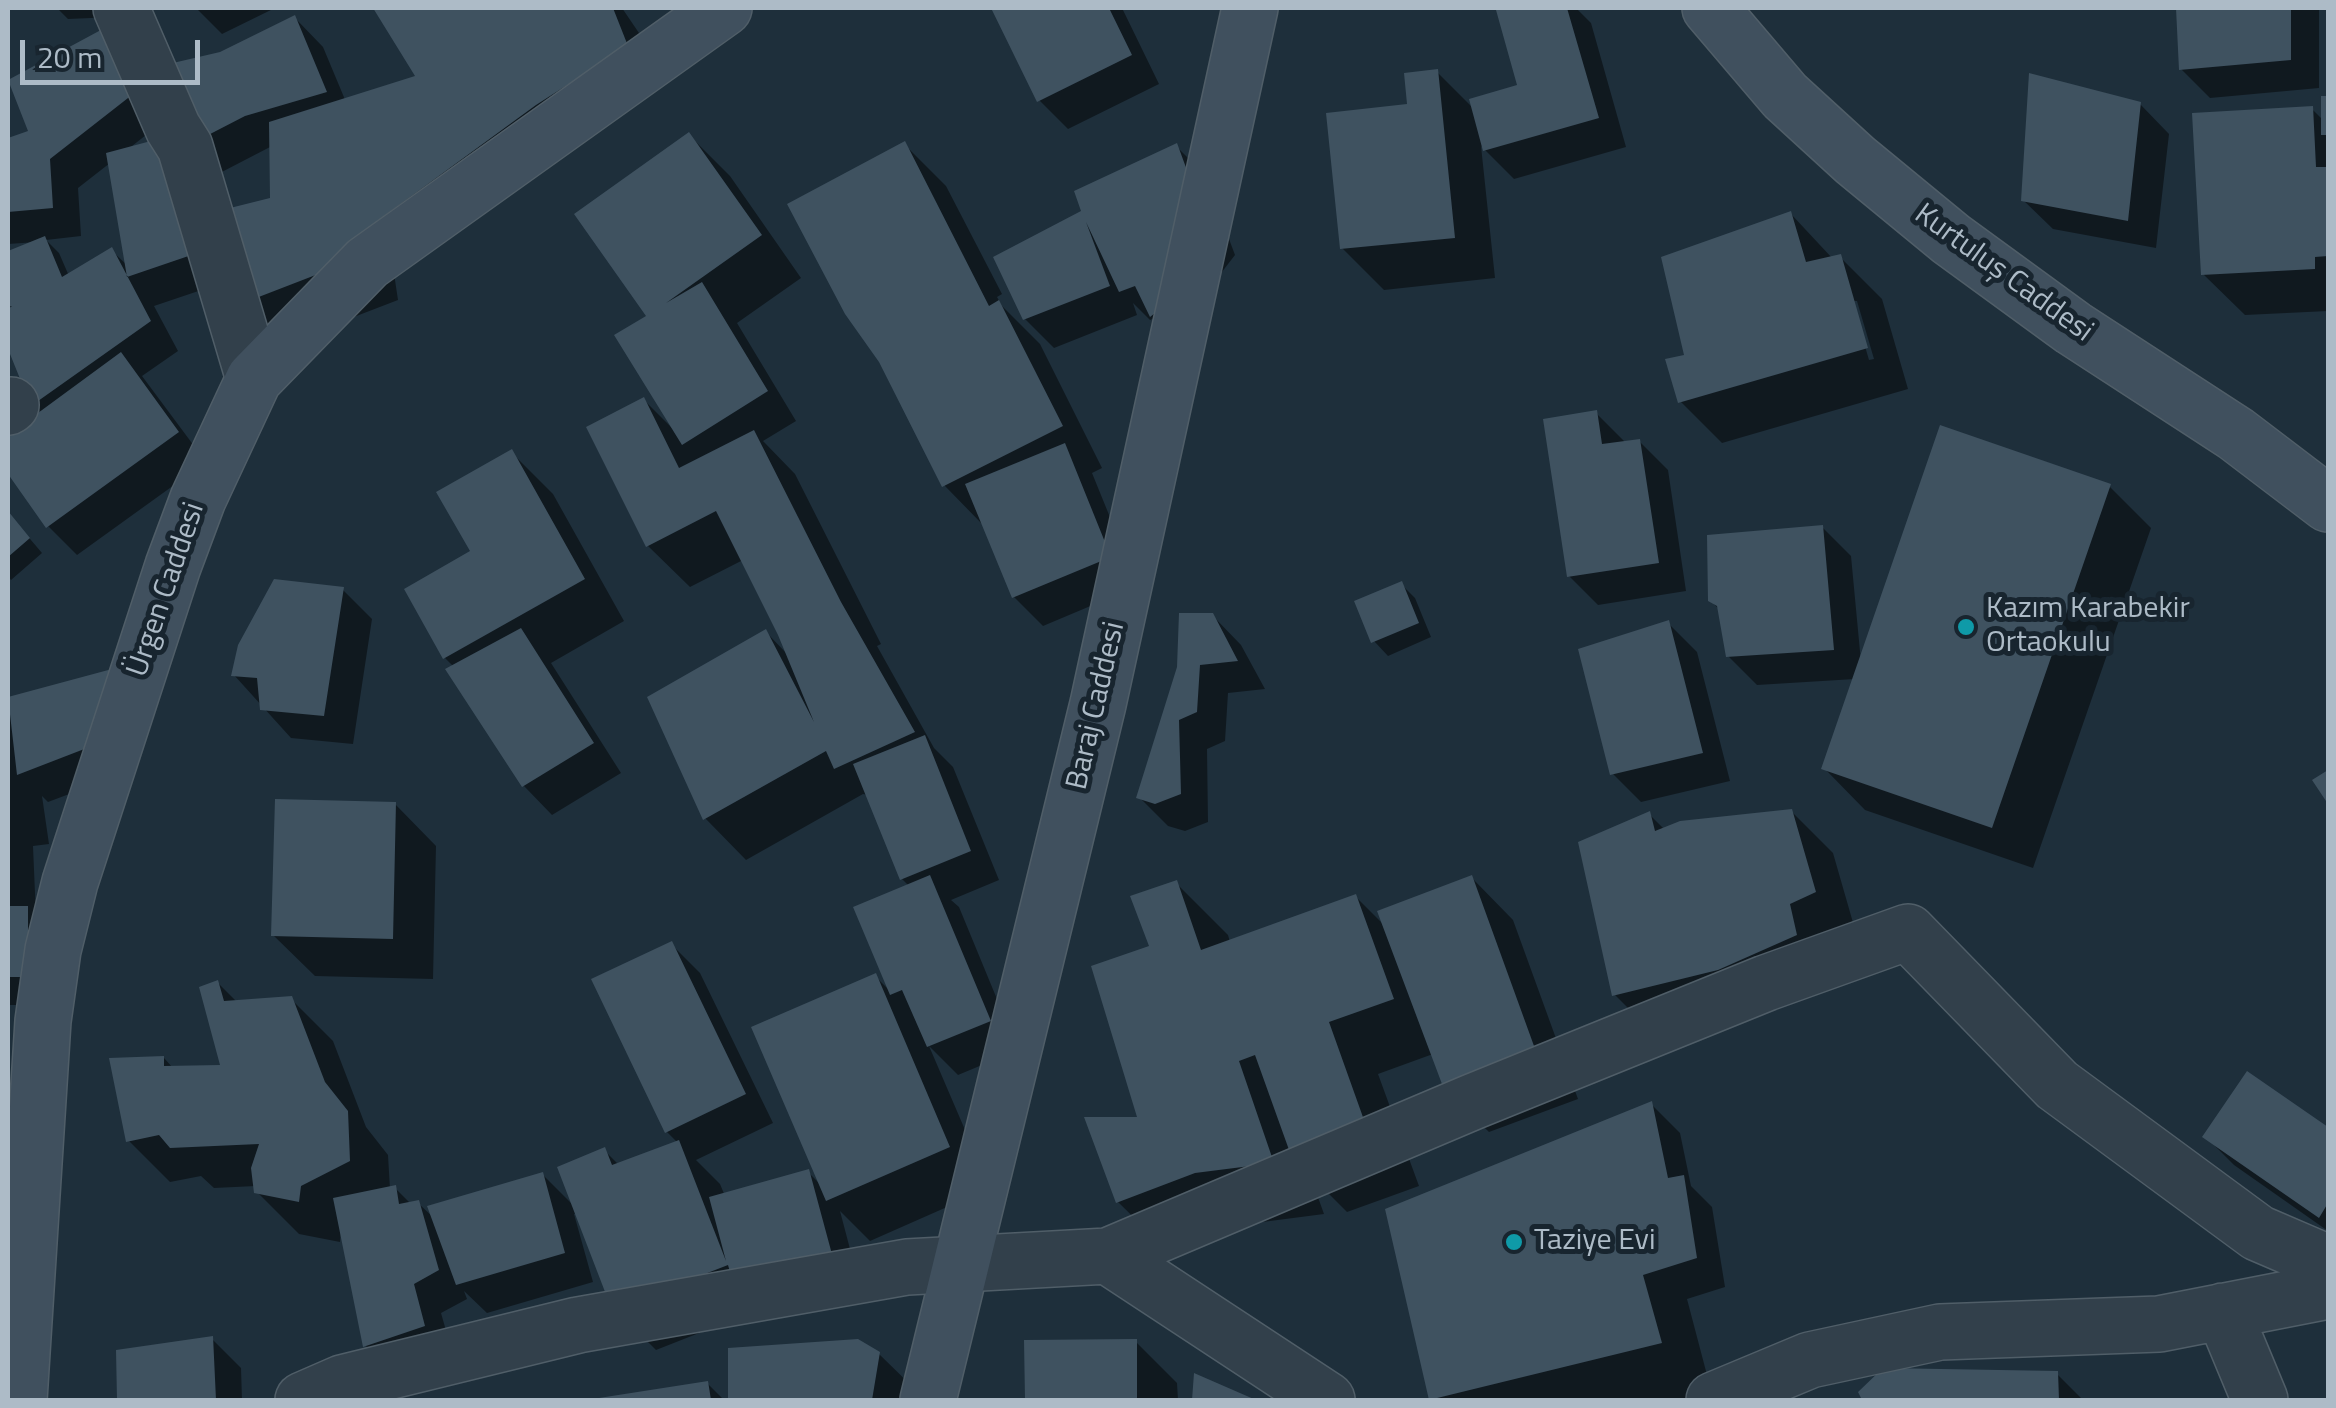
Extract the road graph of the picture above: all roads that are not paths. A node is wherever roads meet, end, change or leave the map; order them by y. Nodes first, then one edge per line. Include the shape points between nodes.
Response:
1 (122, 8) edge
2 (724, 8) edge
3 (1250, 8) edge
4 (1710, 8) edge
5 (254, 379) junction
6 (2328, 504) edge
7 (21, 1160) edge
8 (1108, 1256) junction
9 (964, 1262) junction
10 (2328, 1263) edge
11 (2328, 1290) edge
12 (2223, 1311) junction
13 (1819, 1380) edge
14 (19, 1400) edge
15 (304, 1400) edge
16 (928, 1400) edge
17 (1327, 1400) edge
18 (1714, 1400) edge
19 (2260, 1400) edge

1 - 5 street via 185,148
2 - 5 street, Ürgen Caddesi via 367,263
3 - 9 street, Baraj Caddesi via 1098,704
4 - 6 street, Kurtuluş Caddesi via 1785,96 1951,239
5 - 7 street, Ürgen Caddesi via 179,550 70,882
7 - 14 street, Ürgen Caddesi
8 - 9 street
8 - 10 street via 1472,1102 1908,932 2056,1084 2258,1233
8 - 17 street
9 - 15 street via 578,1325 342,1382
9 - 16 street, Baraj Caddesi
11 - 12 street
12 - 13 street via 2159,1324 1940,1332
12 - 19 street
13 - 18 street

